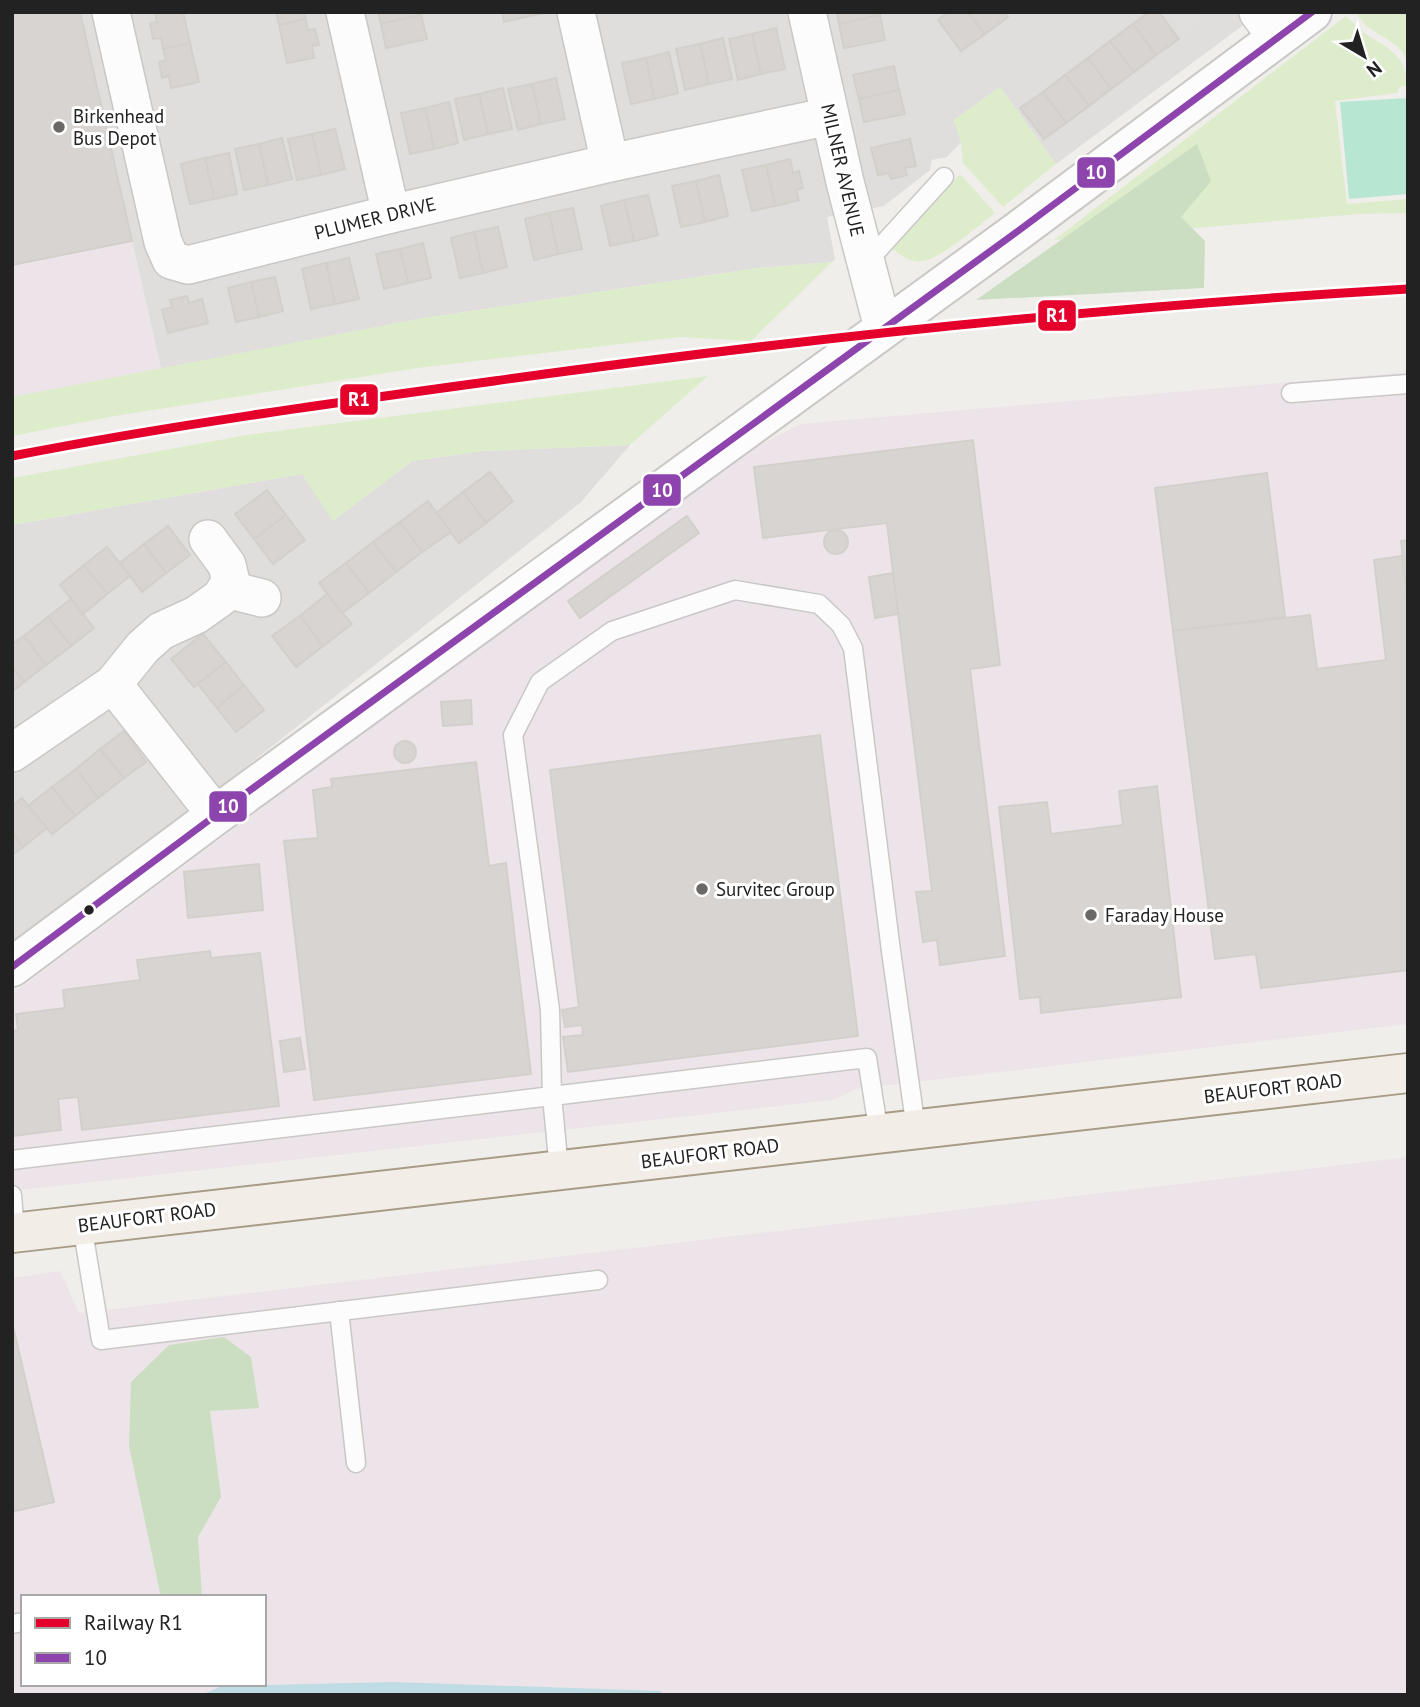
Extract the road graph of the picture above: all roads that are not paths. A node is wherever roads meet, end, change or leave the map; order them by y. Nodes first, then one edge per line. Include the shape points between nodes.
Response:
1 (111, 12) edge
2 (345, 12) edge
3 (576, 12) edge
4 (807, 12) edge
5 (1312, 12) edge
6 (1267, 25) edge
7 (830, 116) junction
8 (610, 163) junction
9 (944, 177) dead end
10 (391, 214) junction
11 (866, 263) junction
12 (883, 328) junction
13 (1408, 384) edge
14 (1292, 393) dead end
15 (208, 539) dead end
16 (226, 589) junction
17 (262, 598) dead end
18 (113, 684) junction
19 (12, 753) edge
20 (216, 815) junction
21 (12, 967) edge
22 (1408, 1073) edge
23 (552, 1096) junction
24 (916, 1129) junction
25 (879, 1133) junction
26 (12, 1160) edge
27 (559, 1170) junction
28 (12, 1195) edge
29 (82, 1225) junction
30 (14, 1232) edge
31 (598, 1279) dead end
32 (339, 1311) junction
33 (356, 1463) dead end

1 - 10 street, PLUMER DRIVE via 163,242 171,260 188,265
2 - 10 street
3 - 8 street
4 - 7 street, MILNER AVENUE
5 - 6 street
6 - 12 street
7 - 8 street, PLUMER DRIVE
7 - 11 street, MILNER AVENUE
8 - 10 street, PLUMER DRIVE
9 - 11 lane
11 - 12 street, MILNER AVENUE
12 - 20 street
13 - 14 lane
15 - 16 street via 227,565 231,582
16 - 17 street
16 - 18 street via 196,615 161,631
18 - 19 street
18 - 20 street
20 - 21 street
22 - 24 main road, BEAUFORT ROAD
23 - 24 lane via 550,1010 513,735 540,682 612,631 735,590 819,604 841,625 853,648
23 - 25 lane via 867,1058
23 - 26 lane
23 - 27 lane
24 - 25 main road, BEAUFORT ROAD
25 - 27 main road, BEAUFORT ROAD
27 - 29 main road, BEAUFORT ROAD
28 - 30 lane
29 - 30 main road, BEAUFORT ROAD
29 - 32 lane via 101,1340
31 - 32 lane
32 - 33 lane

